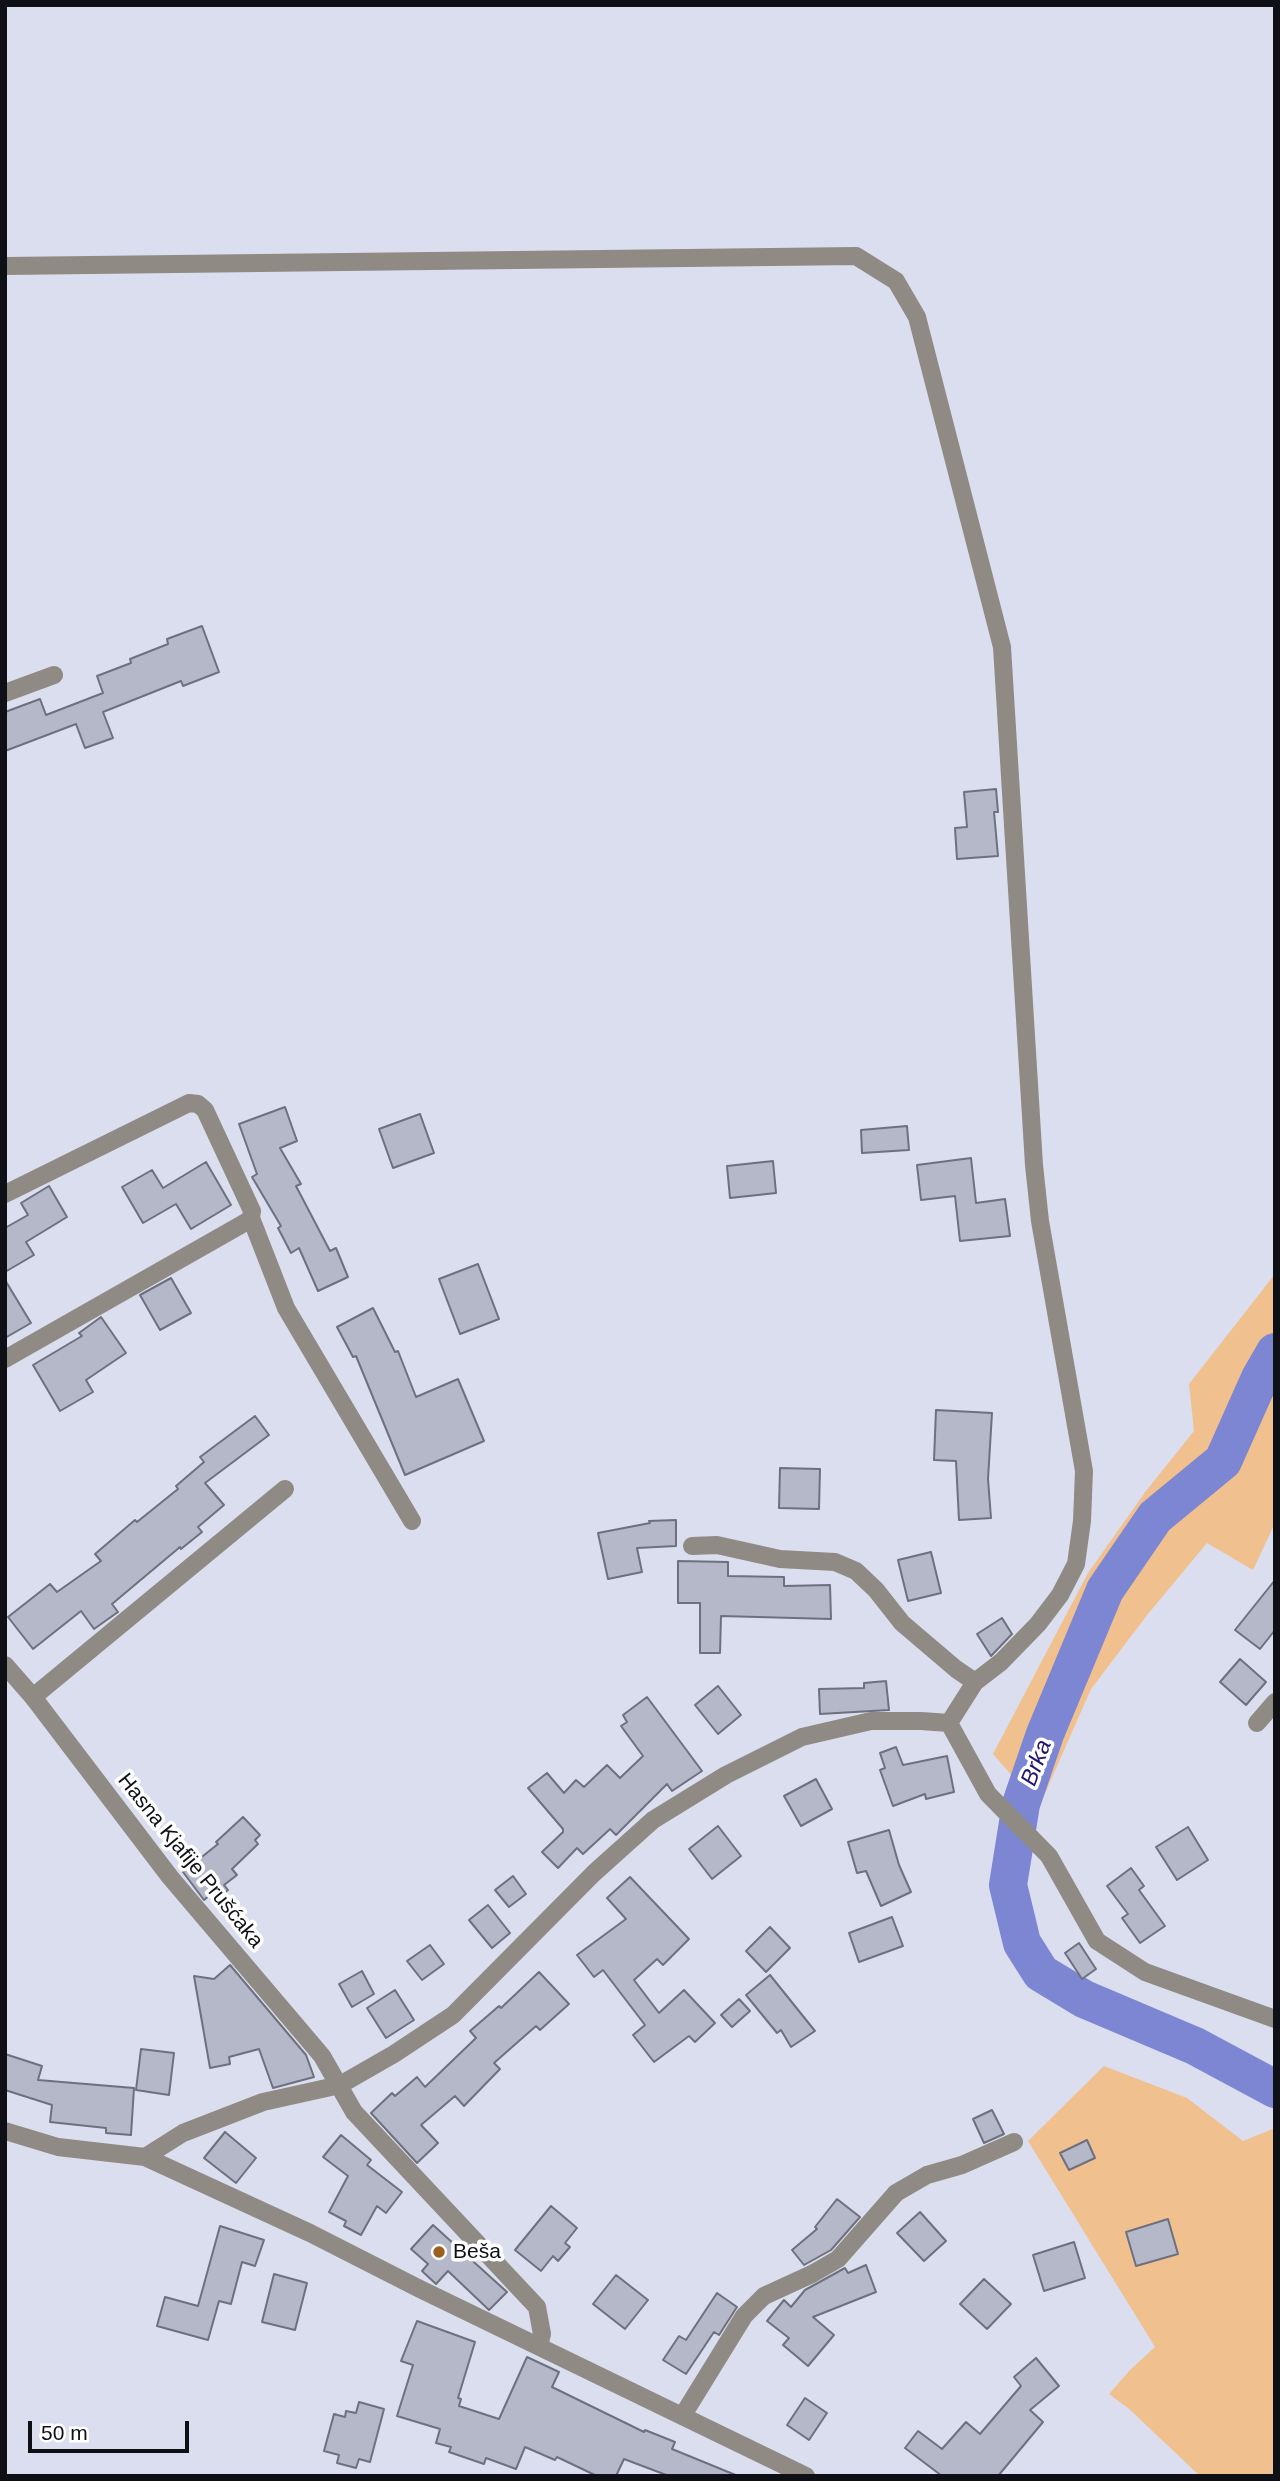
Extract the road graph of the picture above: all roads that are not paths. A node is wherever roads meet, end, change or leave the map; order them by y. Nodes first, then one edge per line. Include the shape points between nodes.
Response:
1 (5, 266) edge
2 (54, 675) dead end
3 (5, 693) edge
4 (5, 1194) edge
5 (251, 1217) junction
6 (5, 1359) edge
7 (285, 1489) dead end
8 (412, 1521) dead end
9 (692, 1546) dead end
10 (5, 1665) edge
11 (975, 1682) junction
12 (33, 1697) junction
13 (1275, 1702) edge
14 (948, 1723) junction
15 (1257, 1723) dead end
16 (1275, 2019) edge
17 (340, 2085) junction
18 (5, 2131) edge
19 (1014, 2142) dead end
20 (145, 2157) junction
21 (539, 2346) junction
22 (683, 2415) junction
23 (806, 2476) edge

1 - 11 street via 856,257 896,281 917,317 1002,647 1034,1165 1084,1471 1076,1563 1060,1595 1020,1643
2 - 3 street
4 - 5 street via 189,1103 205,1110
5 - 6 street
5 - 8 street via 286,1308
7 - 12 street
9 - 11 street via 717,1545 780,1559 835,1562 856,1571 902,1623
10 - 12 street, Hasna Kjafije Prušćaka
11 - 14 street
12 - 17 street, Hasna Kjafije Prušćaka via 170,1877 323,2056
13 - 15 street
14 - 16 street via 988,1794 1049,1856 1097,1941 1145,1972
14 - 17 street via 871,1721 802,1737 726,1775 653,1820 453,2015
17 - 20 street via 264,2102 183,2133
17 - 21 street, Hasna Kjafije Prušćaka via 354,2112 537,2307 542,2334
18 - 20 street via 58,2147
19 - 22 street via 927,2175 896,2193 838,2259 764,2296 744,2316
20 - 21 street
21 - 22 street
22 - 23 street

